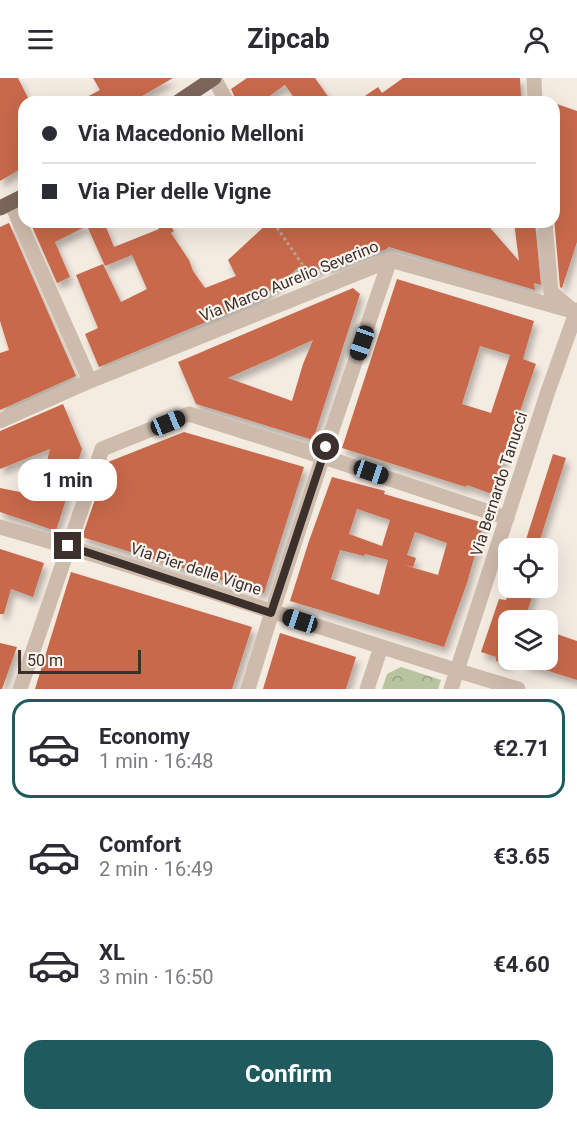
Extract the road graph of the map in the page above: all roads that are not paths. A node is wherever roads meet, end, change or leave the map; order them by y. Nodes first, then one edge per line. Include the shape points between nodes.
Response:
1 (214, 78) edge
2 (534, 78) edge
3 (187, 96) edge
4 (224, 96) edge
5 (536, 96) edge
6 (12, 202) edge
7 (18, 216) edge
8 (23, 228) edge
9 (546, 228) edge
10 (390, 260) junction
11 (577, 311) edge
12 (90, 381) junction
13 (0, 421) edge
14 (322, 457) junction
15 (507, 518) junction
16 (0, 527) edge
17 (68, 546) junction
18 (271, 613) junction
19 (381, 647) junction
20 (456, 671) junction
21 (20, 689) edge
22 (248, 689) edge
23 (367, 689) edge
24 (451, 689) edge
25 (518, 689) edge

1 - 3 main road
1 - 4 street
2 - 5 street
6 - 7 street
8 - 12 street
9 - 11 street via 551,292
10 - 11 street, Via Marco Aurelio Severino
10 - 12 street, Via Marco Aurelio Severino
10 - 14 street
11 - 15 street, Via Bernardo Tanucci
12 - 13 street, Via Marco Aurelio Severino
14 - 15 street
14 - 17 street via 189,414 102,449
14 - 18 street
15 - 20 street, Via Bernardo Tanucci
16 - 17 street, Via Pier delle Vigne
17 - 18 street, Via Pier delle Vigne
17 - 21 street
18 - 19 street, Via Pier delle Vigne
18 - 22 street
19 - 20 street, Via Pier delle Vigne
19 - 23 street
20 - 24 street, Via Bernardo Tanucci
20 - 25 street, Via Pier delle Vigne

